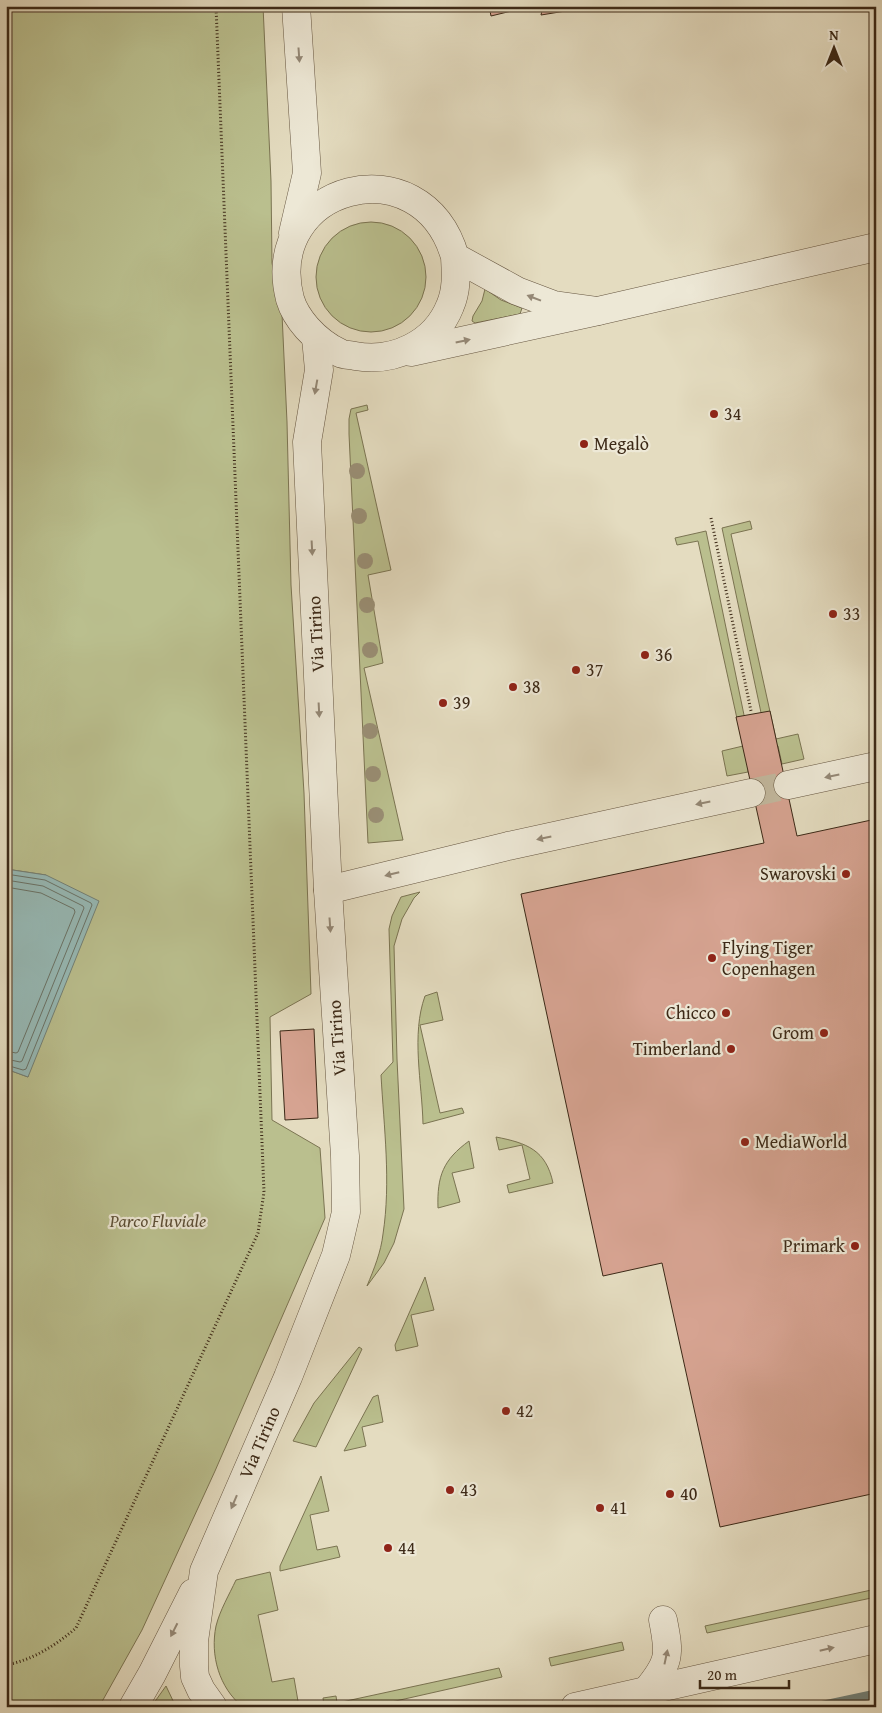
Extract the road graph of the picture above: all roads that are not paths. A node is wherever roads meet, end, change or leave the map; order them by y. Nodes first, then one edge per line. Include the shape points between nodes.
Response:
1 (296, 6) edge
2 (876, 247) edge
3 (288, 256) junction
4 (455, 257) junction
5 (598, 311) junction
6 (316, 338) junction
7 (398, 355) junction
8 (876, 766) edge
9 (788, 785) tunnel mouth
10 (751, 793) tunnel mouth
11 (328, 890) junction
12 (204, 1571) junction
13 (663, 1620) dead end
14 (876, 1639) edge
15 (647, 1690) junction
16 (133, 1707) edge
17 (213, 1707) edge
18 (575, 1707) edge

1 -> 3 street via 307,173
2 - 5 street
3 - 4 street via 298,231 326,201 351,191 379,189 406,196 429,211 446,232
3 - 6 street via 286,279 291,301 301,321
5 -> 4 street via 554,306 517,291
4 - 7 street via 456,282 450,306 438,327 420,344
7 -> 5 street
6 - 7 street via 341,353 369,358
6 -> 11 street, Via Tirino via 319,370 306,442
8 -> 9 street
10 -> 11 street via 508,846
11 -> 12 street, Via Tirino via 346,1212 336,1255 288,1377
12 -> 16 street
12 - 17 street, Via Tirino via 194,1641 194,1666 201,1690
15 -> 13 street via 666,1660 668,1651
15 -> 14 street
15 - 18 street

